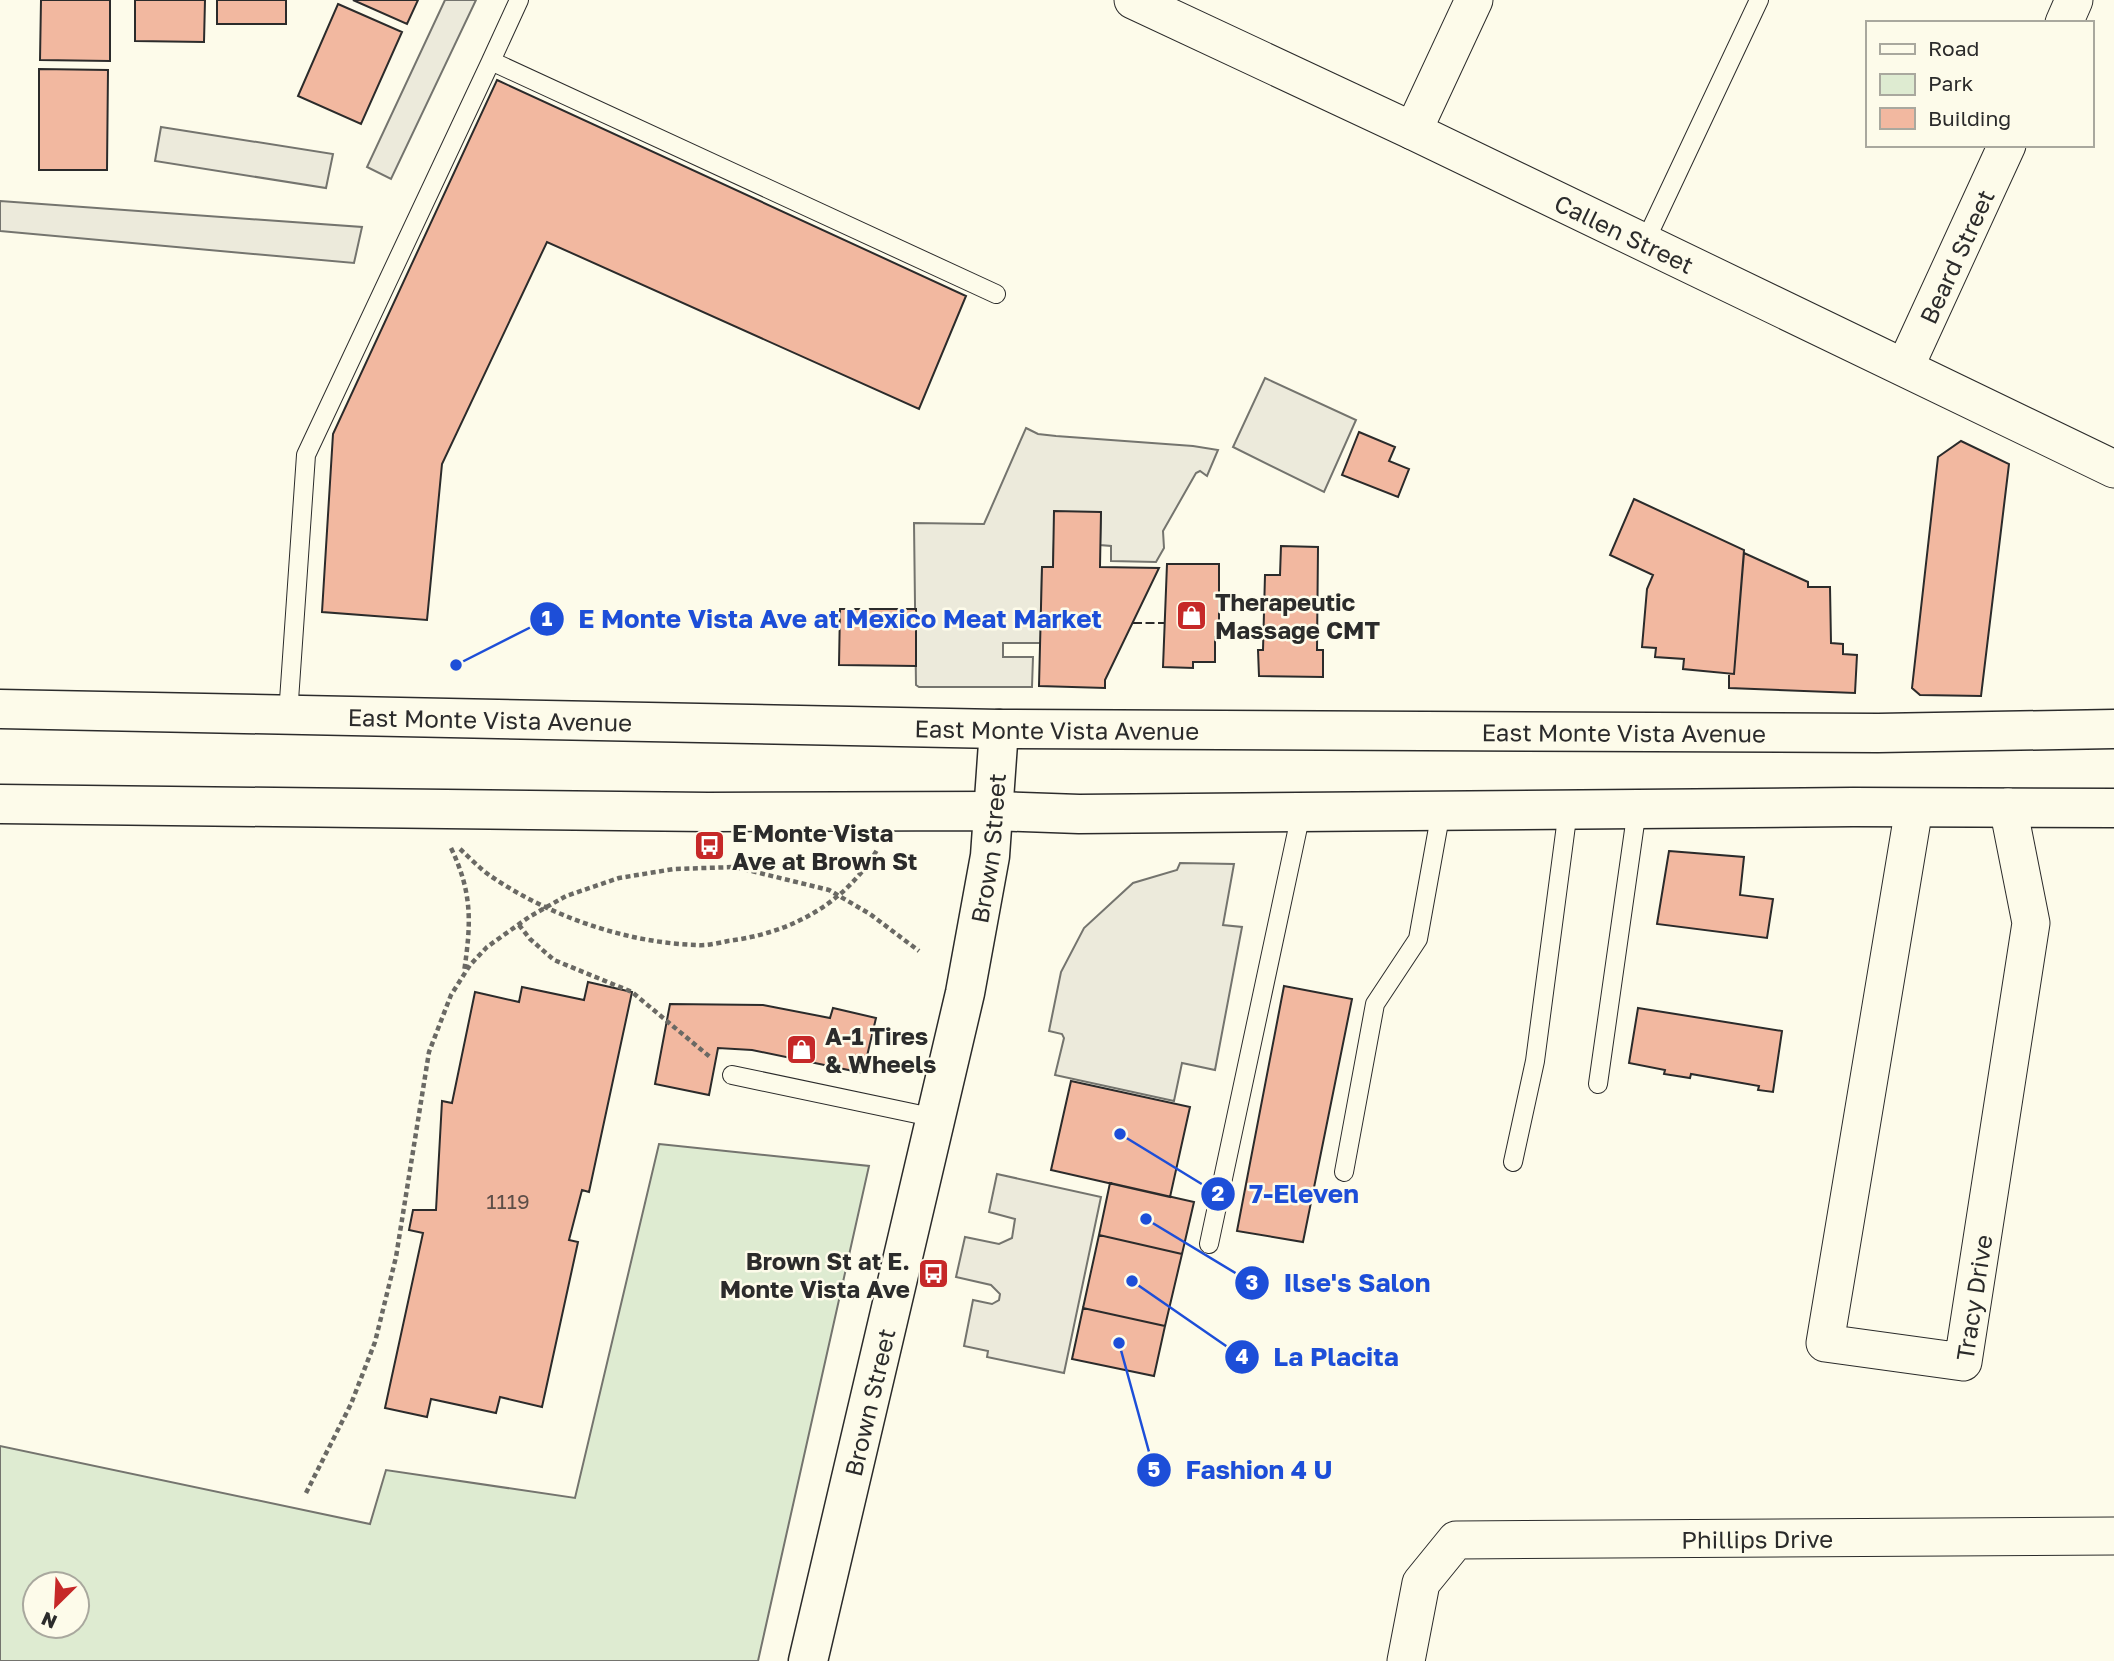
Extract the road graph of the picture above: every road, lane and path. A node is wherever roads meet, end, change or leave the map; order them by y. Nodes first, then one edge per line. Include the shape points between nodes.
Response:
1 (519, 0) edge
2 (1133, 0) edge
3 (1474, 0) edge
4 (1759, 0) edge
5 (2074, 0) edge
6 (2065, 21) edge
7 (491, 61) junction
8 (1413, 131) junction
9 (2006, 147) edge
10 (1644, 244) junction
11 (996, 294) dead end
12 (1905, 367) junction
13 (2114, 469) edge
14 (0, 709) edge
15 (288, 715) junction
16 (999, 729) junction
17 (2114, 729) edge
18 (0, 804) edge
19 (2008, 807) junction
20 (1914, 808) junction
21 (2114, 808) edge
22 (1637, 809) junction
23 (1568, 810) junction
24 (993, 811) junction
25 (1441, 811) junction
26 (1301, 813) junction
27 (880, 845) dead end
28 (839, 896) junction
29 (545, 907) junction
30 (519, 925) junction
31 (919, 951) dead end
32 (464, 975) junction
33 (733, 1075) joint
34 (1598, 1084) dead end
35 (936, 1118) junction
36 (1513, 1161) dead end
37 (1345, 1172) dead end
38 (1209, 1244) dead end
39 (306, 1493) dead end
40 (2114, 1536) edge
41 (808, 1661) edge
42 (1406, 1661) edge

1 - 7 lane
2 - 8 street, Callen Street
3 - 8 street
4 - 10 lane
5 - 6 street
7 - 11 lane
7 - 15 lane via 306,455
8 - 10 street, Callen Street
9 - 12 street, Beard Street
10 - 12 street, Callen Street
12 - 13 street, Callen Street
14 - 15 main road, East Monte Vista Avenue
15 - 16 main road, East Monte Vista Avenue
16 - 17 main road, East Monte Vista Avenue via 1865,733
16 - 24 main road, Brown Street
18 - 24 main road
19 - 20 main road
19 - 20 street, Tracy Drive via 2031,923 1963,1362 1825,1343
19 - 21 main road
20 - 22 main road
22 - 23 main road
22 - 34 lane
23 - 25 main road
23 - 36 lane via 1535,1061
24 - 26 main road
24 - 35 main road, Brown Street via 990,856 965,993
25 - 26 main road
25 - 37 lane via 1418,939 1375,1004
26 - 38 lane
27 - 28 path via 867,867
28 - 29 path via 735,867 674,869 619,878
28 - 29 path via 798,923 699,946 652,941
28 - 31 path
29 - 30 path
29 - 32 path via 490,876 449,841 469,900
30 - 32 path via 487,947
30 - 33 path via 554,960 632,992
32 - 39 path via 451,995 429,1052 399,1245 375,1342 351,1404
33 - 35 lane
35 - 41 main road, Brown Street
40 - 42 street, Phillips Drive via 1456,1540 1422,1583

